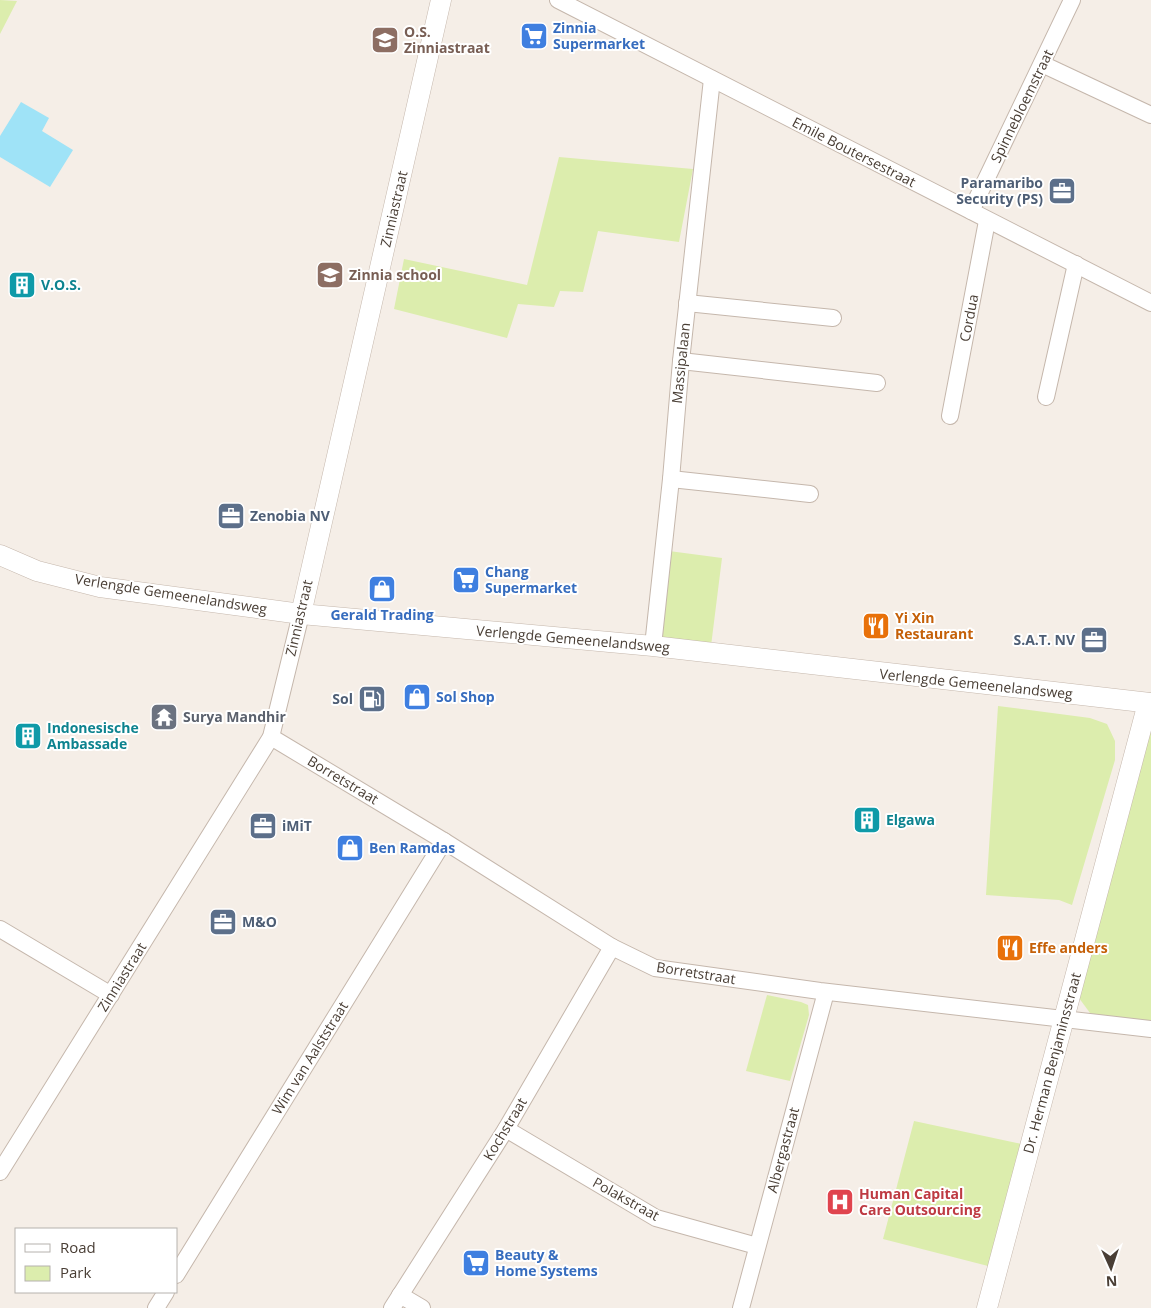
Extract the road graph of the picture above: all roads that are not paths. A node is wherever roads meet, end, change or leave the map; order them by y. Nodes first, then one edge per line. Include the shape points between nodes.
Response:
1 (441, 0) edge
2 (558, 0) edge
3 (1072, 0) edge
4 (1042, 64) junction
5 (712, 79) junction
6 (1151, 115) edge
7 (971, 211) junction
8 (987, 221) junction
9 (1076, 264) junction
10 (687, 303) junction
11 (1151, 303) edge
12 (833, 318) dead end
13 (681, 361) junction
14 (877, 383) dead end
15 (1046, 397) dead end
16 (950, 416) dead end
17 (671, 479) junction
18 (810, 494) dead end
19 (0, 555) edge
20 (301, 614) junction
21 (653, 646) junction
22 (1149, 703) edge
23 (271, 738) junction
24 (444, 841) junction
25 (0, 929) edge
26 (612, 947) junction
27 (826, 992) junction
28 (111, 995) junction
29 (1064, 1018) junction
30 (1151, 1029) edge
31 (506, 1129) junction
32 (0, 1172) edge
33 (757, 1246) junction
34 (178, 1272) edge
35 (165, 1293) edge
36 (396, 1301) edge
37 (156, 1308) edge
38 (422, 1308) edge
39 (741, 1308) edge
40 (987, 1308) edge

1 - 20 street, Zinniastraat
2 - 5 street, Emile Boutersestraat
3 - 4 street, Spinnebloemstraat
4 - 6 street
4 - 7 street, Spinnebloemstraat
5 - 7 street, Emile Boutersestraat
5 - 10 street, Massipalaan
7 - 8 street, Emile Boutersestraat
8 - 9 street, Emile Boutersestraat
8 - 16 street, Cordua
9 - 11 street, Emile Boutersestraat
9 - 15 street
10 - 12 street
10 - 13 street, Massipalaan
13 - 14 street
13 - 17 street, Massipalaan
17 - 18 street
17 - 21 street, Massipalaan
19 - 20 street, Verlengde Gemeenelandsweg via 37,572 100,587
20 - 21 street, Verlengde Gemeenelandsweg
20 - 23 street, Zinniastraat
21 - 22 street, Verlengde Gemeenelandsweg
22 - 29 street, Dr. Herman Benjaminsstraat
23 - 24 street, Borretstraat
23 - 28 street, Zinniastraat
24 - 26 street, Borretstraat
24 - 34 street, Wim van Aalststraat
25 - 28 street
26 - 27 street, Borretstraat via 655,968
26 - 31 street, Kochstraat
27 - 29 street, Borretstraat
27 - 33 street, Albergastraat
28 - 32 street, Zinniastraat
29 - 30 street, Borretstraat
29 - 40 street, Dr. Herman Benjaminsstraat
31 - 33 street, Polakstraat via 656,1218
31 - 36 street, Kochstraat
33 - 39 street, Albergastraat
35 - 37 street
36 - 38 street

